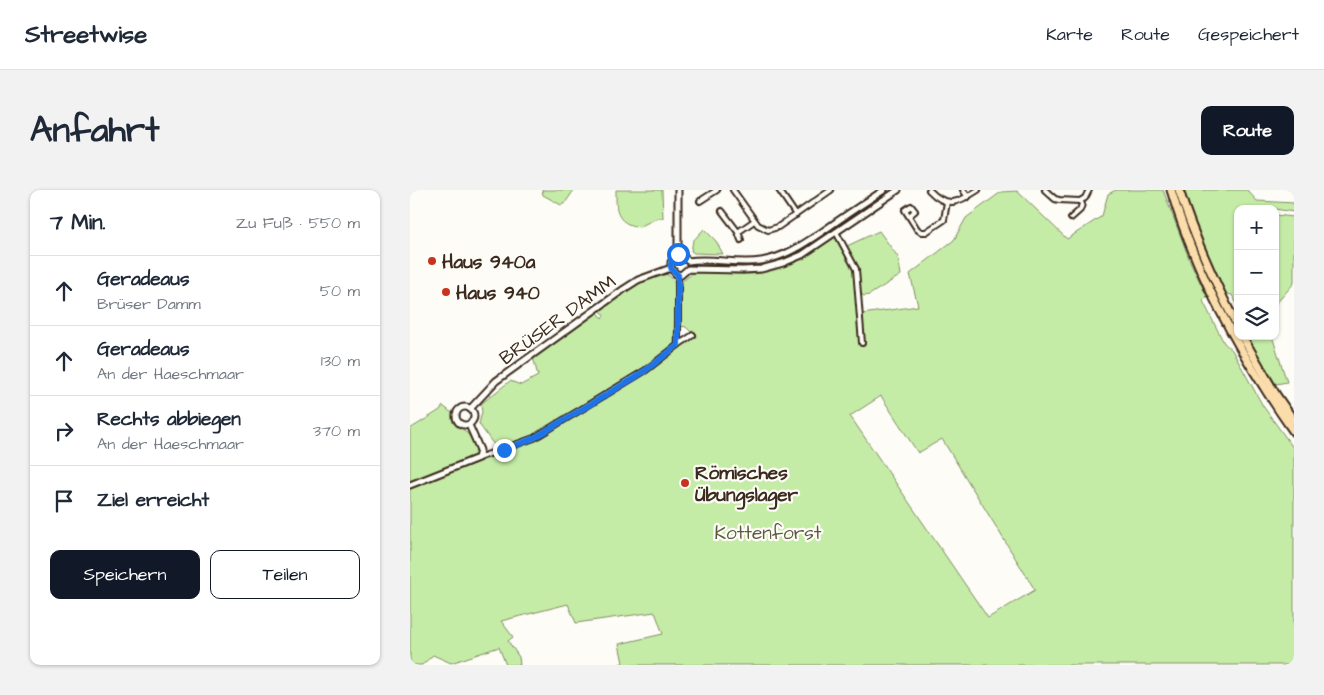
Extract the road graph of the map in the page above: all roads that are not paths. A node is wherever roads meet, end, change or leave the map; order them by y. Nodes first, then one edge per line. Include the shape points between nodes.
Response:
1 (678, 190) edge
2 (717, 190) edge
3 (733, 190) edge
4 (779, 190) edge
5 (831, 190) edge
6 (884, 190) edge
7 (898, 190) edge
8 (929, 190) edge
9 (963, 190) edge
10 (978, 190) edge
11 (1045, 190) edge
12 (1089, 190) edge
13 (1171, 190) edge
14 (1179, 190) edge
15 (968, 197) junction
16 (700, 201) dead end
17 (1080, 201) junction
18 (947, 202) junction
19 (722, 210) dead end
20 (796, 215) junction
21 (909, 216) dead end
22 (1071, 218) dead end
23 (754, 221) junction
24 (738, 232) junction
25 (836, 232) junction
26 (741, 240) dead end
27 (678, 256) junction
28 (688, 260) junction
29 (671, 268) junction
30 (688, 269) junction
31 (678, 275) junction
32 (1222, 305) junction
33 (1234, 322) edge
34 (693, 335) dead end
35 (1244, 340) edge
36 (862, 343) dead end
37 (678, 345) junction
38 (470, 409) junction
39 (1294, 421) edge
40 (469, 425) junction
41 (1294, 432) edge
42 (478, 458) junction
43 (410, 485) edge

1 - 27 street
2 - 16 street
3 - 23 street
4 - 20 street
5 - 20 street
6 - 28 street via 781,256 747,262
7 - 25 street
8 - 18 street via 942,202
9 - 15 street
10 - 15 street
11 - 17 street via 1055,199
12 - 17 street
13 - 32 highway via 1199,265
14 - 32 highway
15 - 18 street
17 - 22 street via 1080,210
18 - 21 street via 944,220 926,232 919,231
19 - 24 street
20 - 23 street via 772,230 760,228
23 - 24 street
24 - 26 street
25 - 30 street via 802,255 761,269
25 - 36 street via 856,269
27 - 28 street
27 - 29 street via 673,259
28 - 30 street
29 - 31 street
29 - 38 street, BRÜSER DAMM via 638,280 610,298 496,381
30 - 31 street
31 - 37 street
32 - 33 highway
32 - 41 highway via 1231,332
34 - 37 street
35 - 39 highway
37 - 42 street via 646,370 534,438
38 - 40 street via 474,417
38 - 40 street, BRÜSER DAMM via 461,408 456,416 459,423
40 - 42 street via 480,450
42 - 43 street

